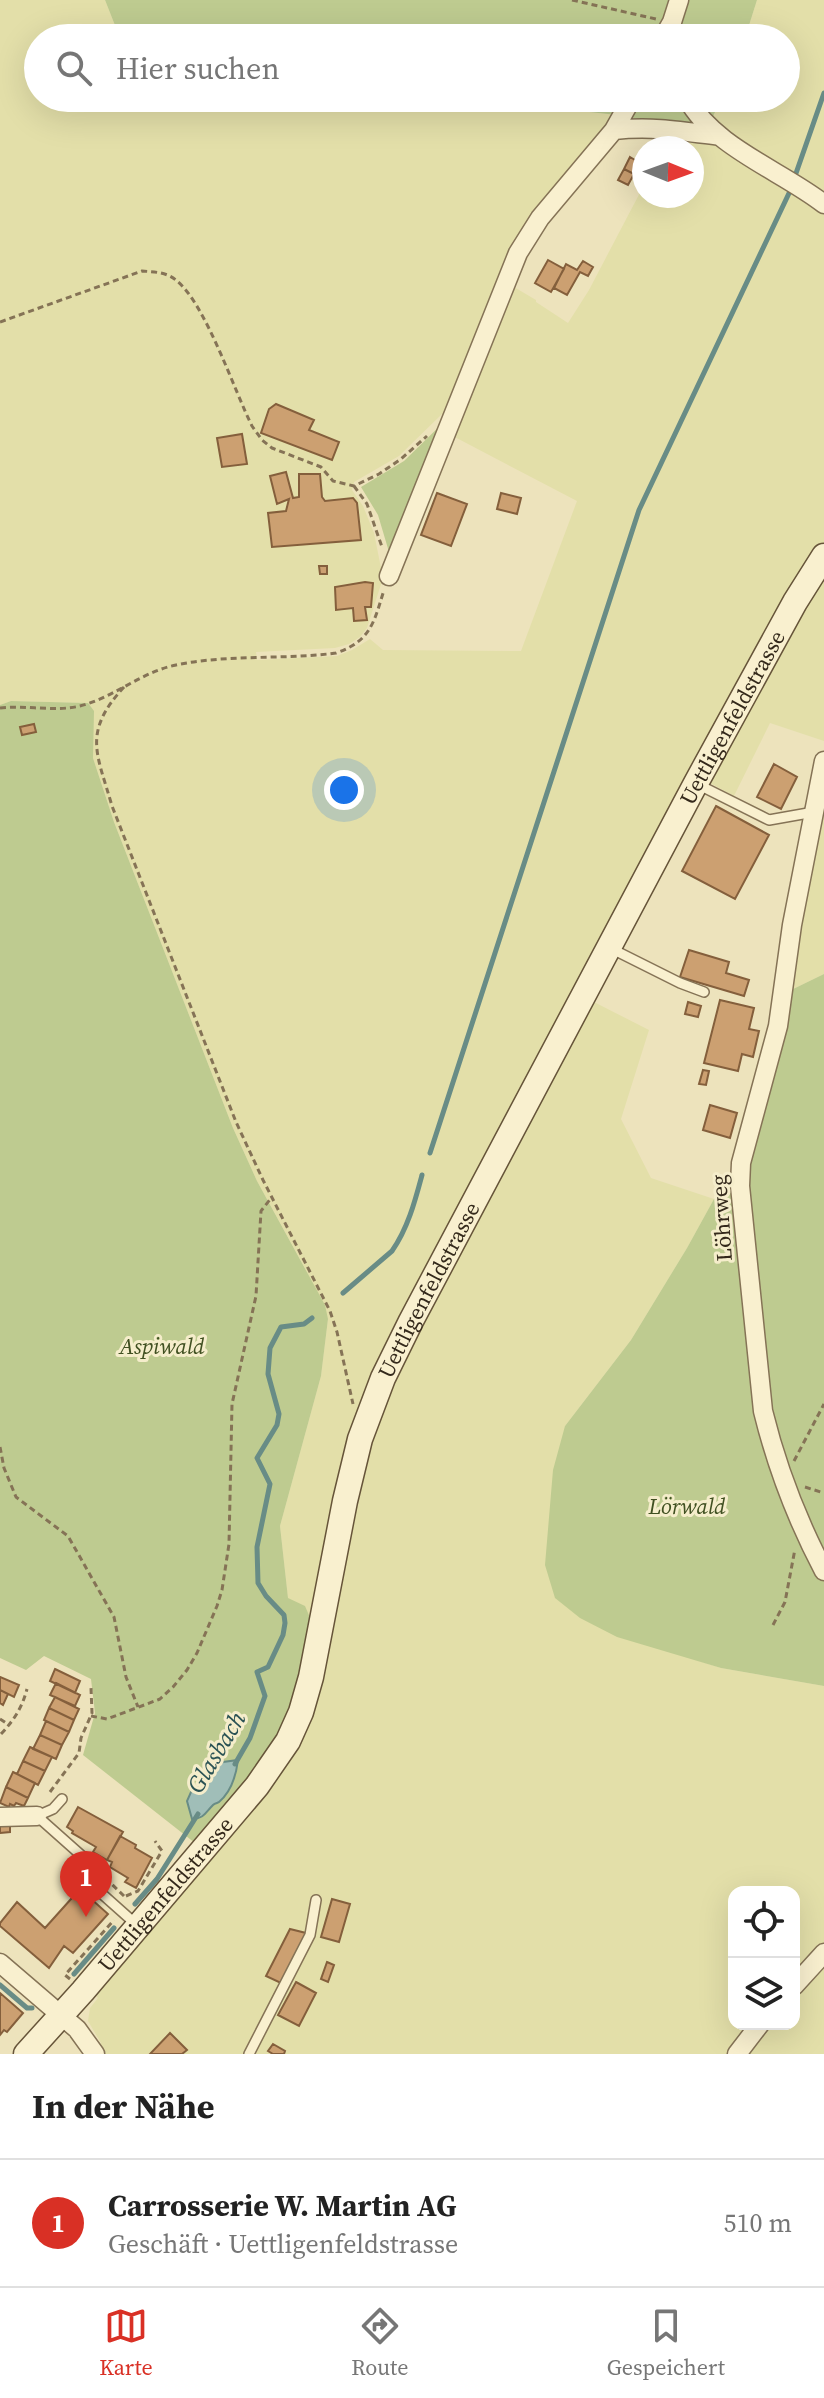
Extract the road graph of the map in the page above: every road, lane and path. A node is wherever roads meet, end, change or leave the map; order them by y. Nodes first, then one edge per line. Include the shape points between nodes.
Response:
1 (572, 0) edge
2 (679, 0) edge
3 (643, 24) edge
4 (672, 24) edge
5 (624, 112) edge
6 (696, 112) edge
7 (614, 130) junction
8 (720, 136) junction
9 (824, 204) edge
10 (0, 322) edge
11 (432, 430) dead end
12 (354, 486) junction
13 (382, 546) dead end
14 (824, 556) edge
15 (389, 576) joint
16 (124, 687) junction
17 (0, 708) edge
18 (824, 761) edge
19 (696, 783) junction
20 (814, 812) junction
21 (609, 947) junction
22 (704, 992) dead end
23 (272, 1197) junction
24 (824, 1404) edge
25 (353, 1408) dead end
26 (0, 1447) edge
27 (0, 1469) edge
28 (7, 1476) junction
29 (784, 1480) junction
30 (800, 1526) junction
31 (824, 1571) edge
32 (773, 1625) dead end
33 (91, 1688) dead end
34 (27, 1689) dead end
35 (138, 1708) junction
36 (91, 1716) junction
37 (0, 1719) edge
38 (9, 1725) junction
39 (0, 1734) edge
40 (62, 1799) dead end
41 (35, 1816) junction
42 (0, 1817) edge
43 (155, 1841) dead end
44 (82, 1856) dead end
45 (74, 1869) dead end
46 (126, 1896) dead end
47 (316, 1900) dead end
48 (138, 1926) junction
49 (824, 1953) edge
50 (0, 1963) edge
51 (800, 1979) edge
52 (61, 2016) junction
53 (755, 2030) edge
54 (26, 2054) edge
55 (95, 2054) edge
56 (249, 2054) edge
57 (737, 2054) edge

1 - 3 path
2 - 4 street
5 - 7 street
6 - 8 street
7 - 8 street via 664,128
7 - 15 street via 540,218 518,253
8 - 9 street
10 - 12 path via 142,271 161,272 188,292 204,318 262,440 321,467 333,481
11 - 12 path via 401,459
12 - 13 path via 367,504
14 - 19 main road, Uettligenfeldstrasse
15 - 16 path via 371,630 351,648 178,664
16 - 17 path via 78,706
16 - 23 path via 106,710 95,741 112,806 236,1122
18 - 20 street, Löhrweg
19 - 20 lane via 769,820
19 - 21 main road, Uettligenfeldstrasse
20 - 29 street, Löhrweg via 778,1026 741,1163 763,1411
21 - 22 lane
21 - 48 main road, Uettligenfeldstrasse via 379,1388 351,1474 311,1677 288,1741 257,1786
23 - 25 path via 330,1311
23 - 35 path via 261,1211 256,1296 232,1404 229,1544 222,1590 187,1670 160,1699
24 - 29 path
26 - 28 path
27 - 28 path
28 - 35 path via 16,1497 68,1536 114,1617
29 - 30 street, Löhrweg
30 - 31 street, Löhrweg
30 - 32 path via 785,1602
33 - 36 path
34 - 38 path
35 - 36 path via 107,1719
36 - 41 path via 79,1753
37 - 38 path
38 - 39 path
40 - 41 lane
41 - 42 street
41 - 44 lane
43 - 46 path via 162,1851 138,1891
45 - 48 lane
47 - 56 lane via 310,1935
48 - 52 main road, Uettligenfeldstrasse
49 - 51 street
50 - 52 street
52 - 54 main road, Uettligenfeldstrasse
52 - 55 street
53 - 57 street

